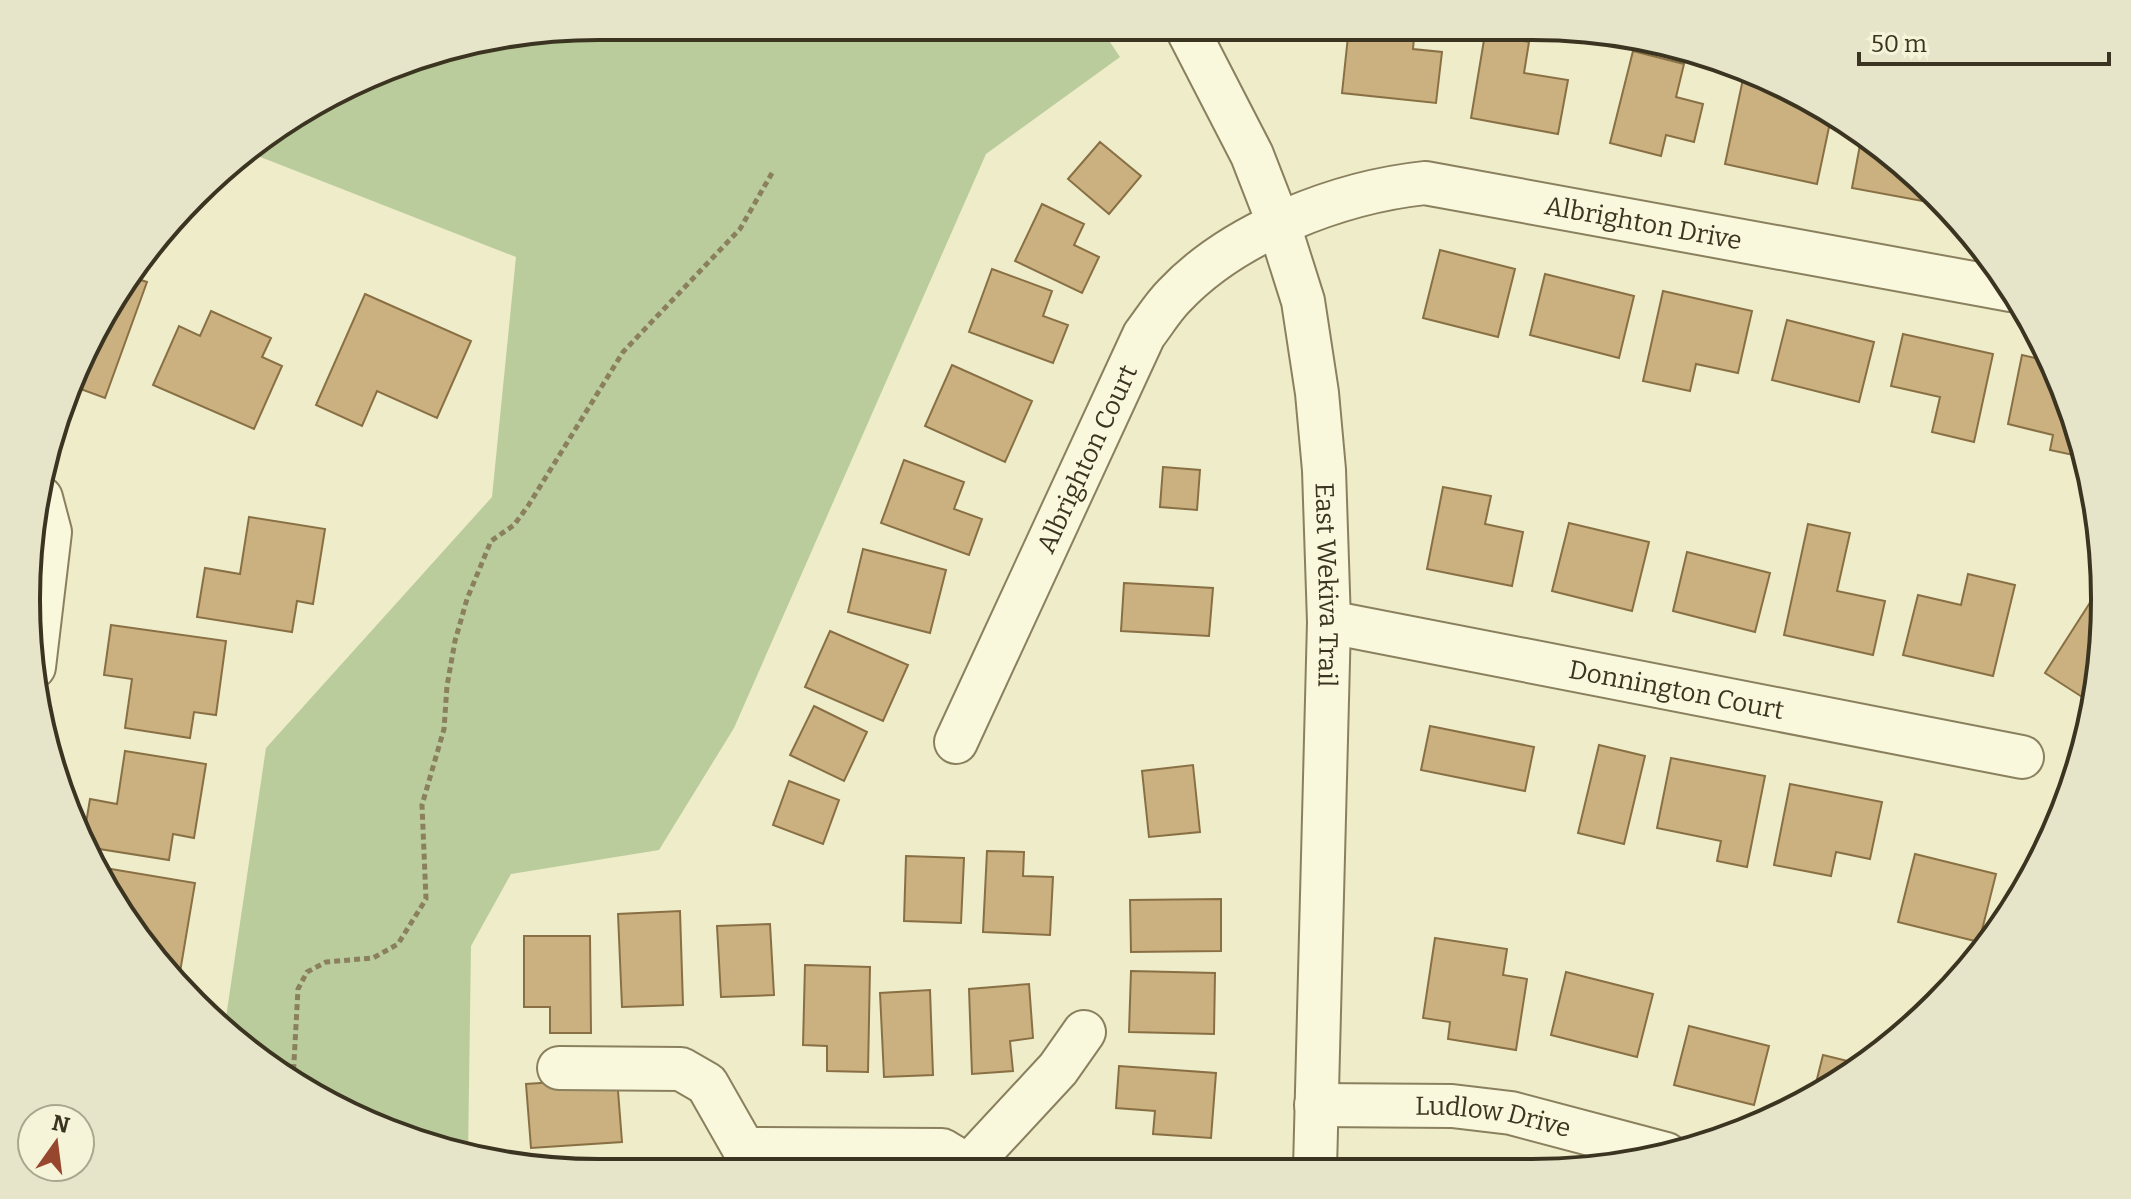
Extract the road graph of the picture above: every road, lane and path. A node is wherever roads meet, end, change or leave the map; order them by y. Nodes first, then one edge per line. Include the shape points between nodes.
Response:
1 (1193, 40) edge
2 (772, 173) dead end
3 (1278, 222) junction
4 (1996, 287) edge
5 (46, 518) edge
6 (40, 613) edge
7 (1329, 622) junction
8 (956, 742) dead end
9 (2022, 757) dead end
10 (1084, 1032) dead end
11 (294, 1068) edge
12 (559, 1068) dead end
13 (1316, 1105) junction
14 (1642, 1148) edge
15 (957, 1159) edge
16 (980, 1159) edge
17 (1315, 1159) edge

1 - 3 street, East Wekiva Trail via 1252,155
2 - 11 path via 740,229 623,352 528,506 514,525 491,541 455,641 444,729 422,805 426,899 398,944 373,958 326,962 307,972 298,989
3 - 4 street, Albrighton Drive via 1377,188 1425,183
3 - 7 street, East Wekiva Trail via 1303,301 1317,393
3 - 8 street, Albrighton Court via 1184,287 1144,335
5 - 6 street via 50,532
7 - 9 street, Donnington Court
7 - 13 street, East Wekiva Trail
10 - 16 street
12 - 15 street via 681,1069 707,1084 744,1149 942,1150
13 - 14 street, Ludlow Drive via 1452,1106 1511,1113
13 - 17 street, East Wekiva Trail

